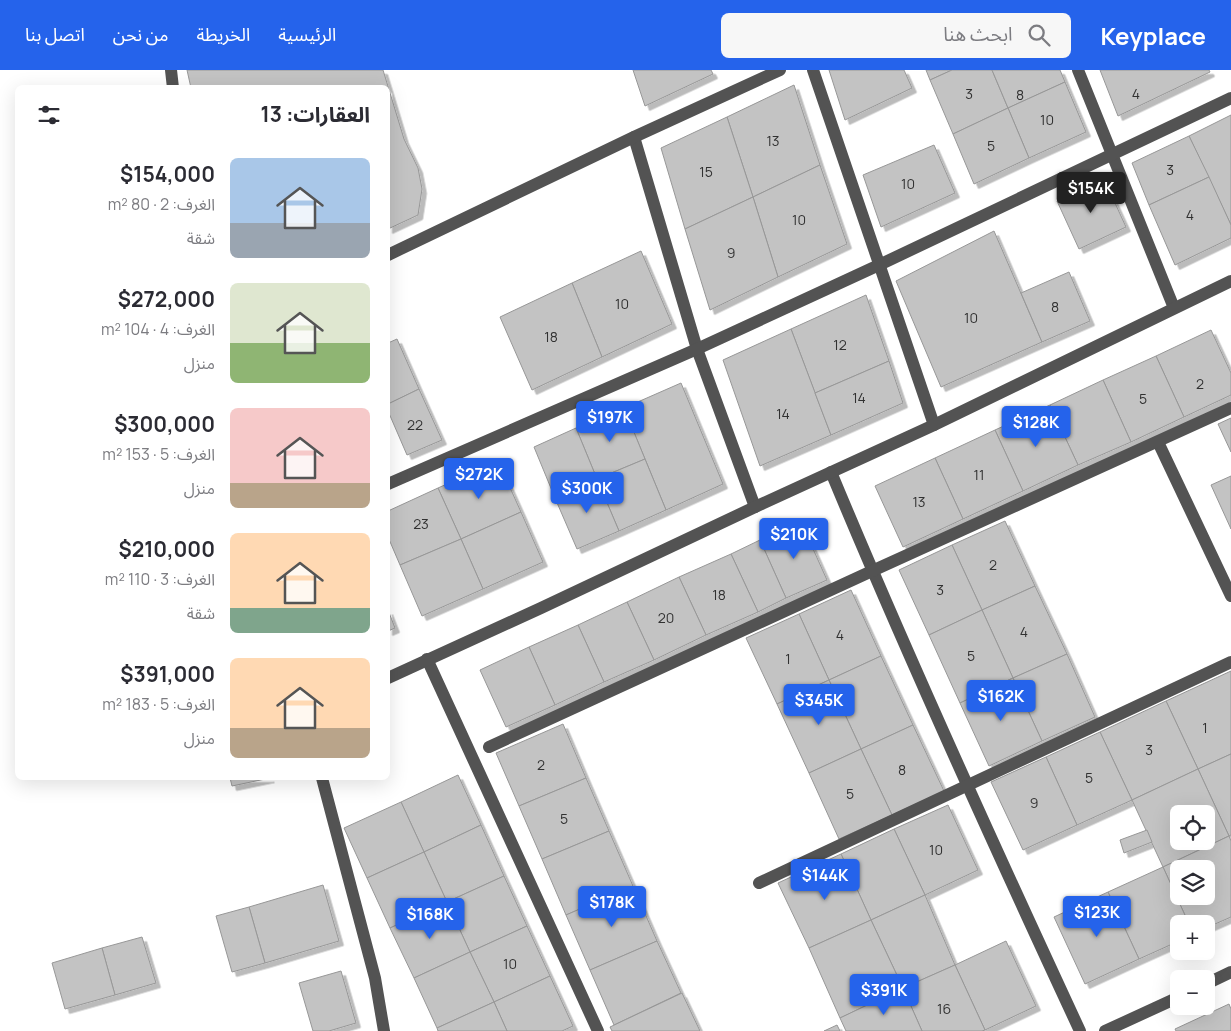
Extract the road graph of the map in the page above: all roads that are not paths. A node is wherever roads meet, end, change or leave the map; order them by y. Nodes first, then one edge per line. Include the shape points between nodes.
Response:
1 (172, 70) edge
2 (780, 70) edge
3 (813, 70) edge
4 (1078, 70) edge
5 (173, 85) edge
6 (1231, 98) edge
7 (634, 137) junction
8 (1112, 155) junction
9 (390, 255) edge
10 (880, 265) junction
11 (1231, 281) edge
12 (1174, 308) junction
13 (697, 349) junction
14 (1231, 408) edge
15 (934, 425) junction
16 (1158, 442) junction
17 (830, 472) junction
18 (390, 483) edge
19 (755, 507) junction
20 (872, 571) junction
21 (1231, 596) edge
22 (427, 660) junction
23 (1231, 662) edge
24 (390, 677) edge
25 (489, 747) dead end
26 (323, 780) edge
27 (968, 785) junction
28 (759, 883) dead end
29 (1231, 972) edge
30 (1215, 980) edge
31 (1170, 1001) edge
32 (384, 1031) edge
33 (598, 1031) edge
34 (1080, 1031) edge
35 (1105, 1031) edge

1 - 5 street
2 - 7 street
3 - 10 street
4 - 8 street
6 - 8 street
7 - 9 street
7 - 13 street
8 - 10 street
8 - 12 street
10 - 13 street
10 - 15 street
11 - 12 street
12 - 15 street
13 - 18 street
13 - 19 street
14 - 16 street
15 - 17 street
16 - 20 street
16 - 21 street
17 - 19 street
17 - 20 street
19 - 22 street
20 - 25 street
20 - 27 street
22 - 24 street
22 - 33 street
23 - 27 street
26 - 32 street via 375,978
27 - 28 street
27 - 34 street
29 - 30 street
31 - 35 street

